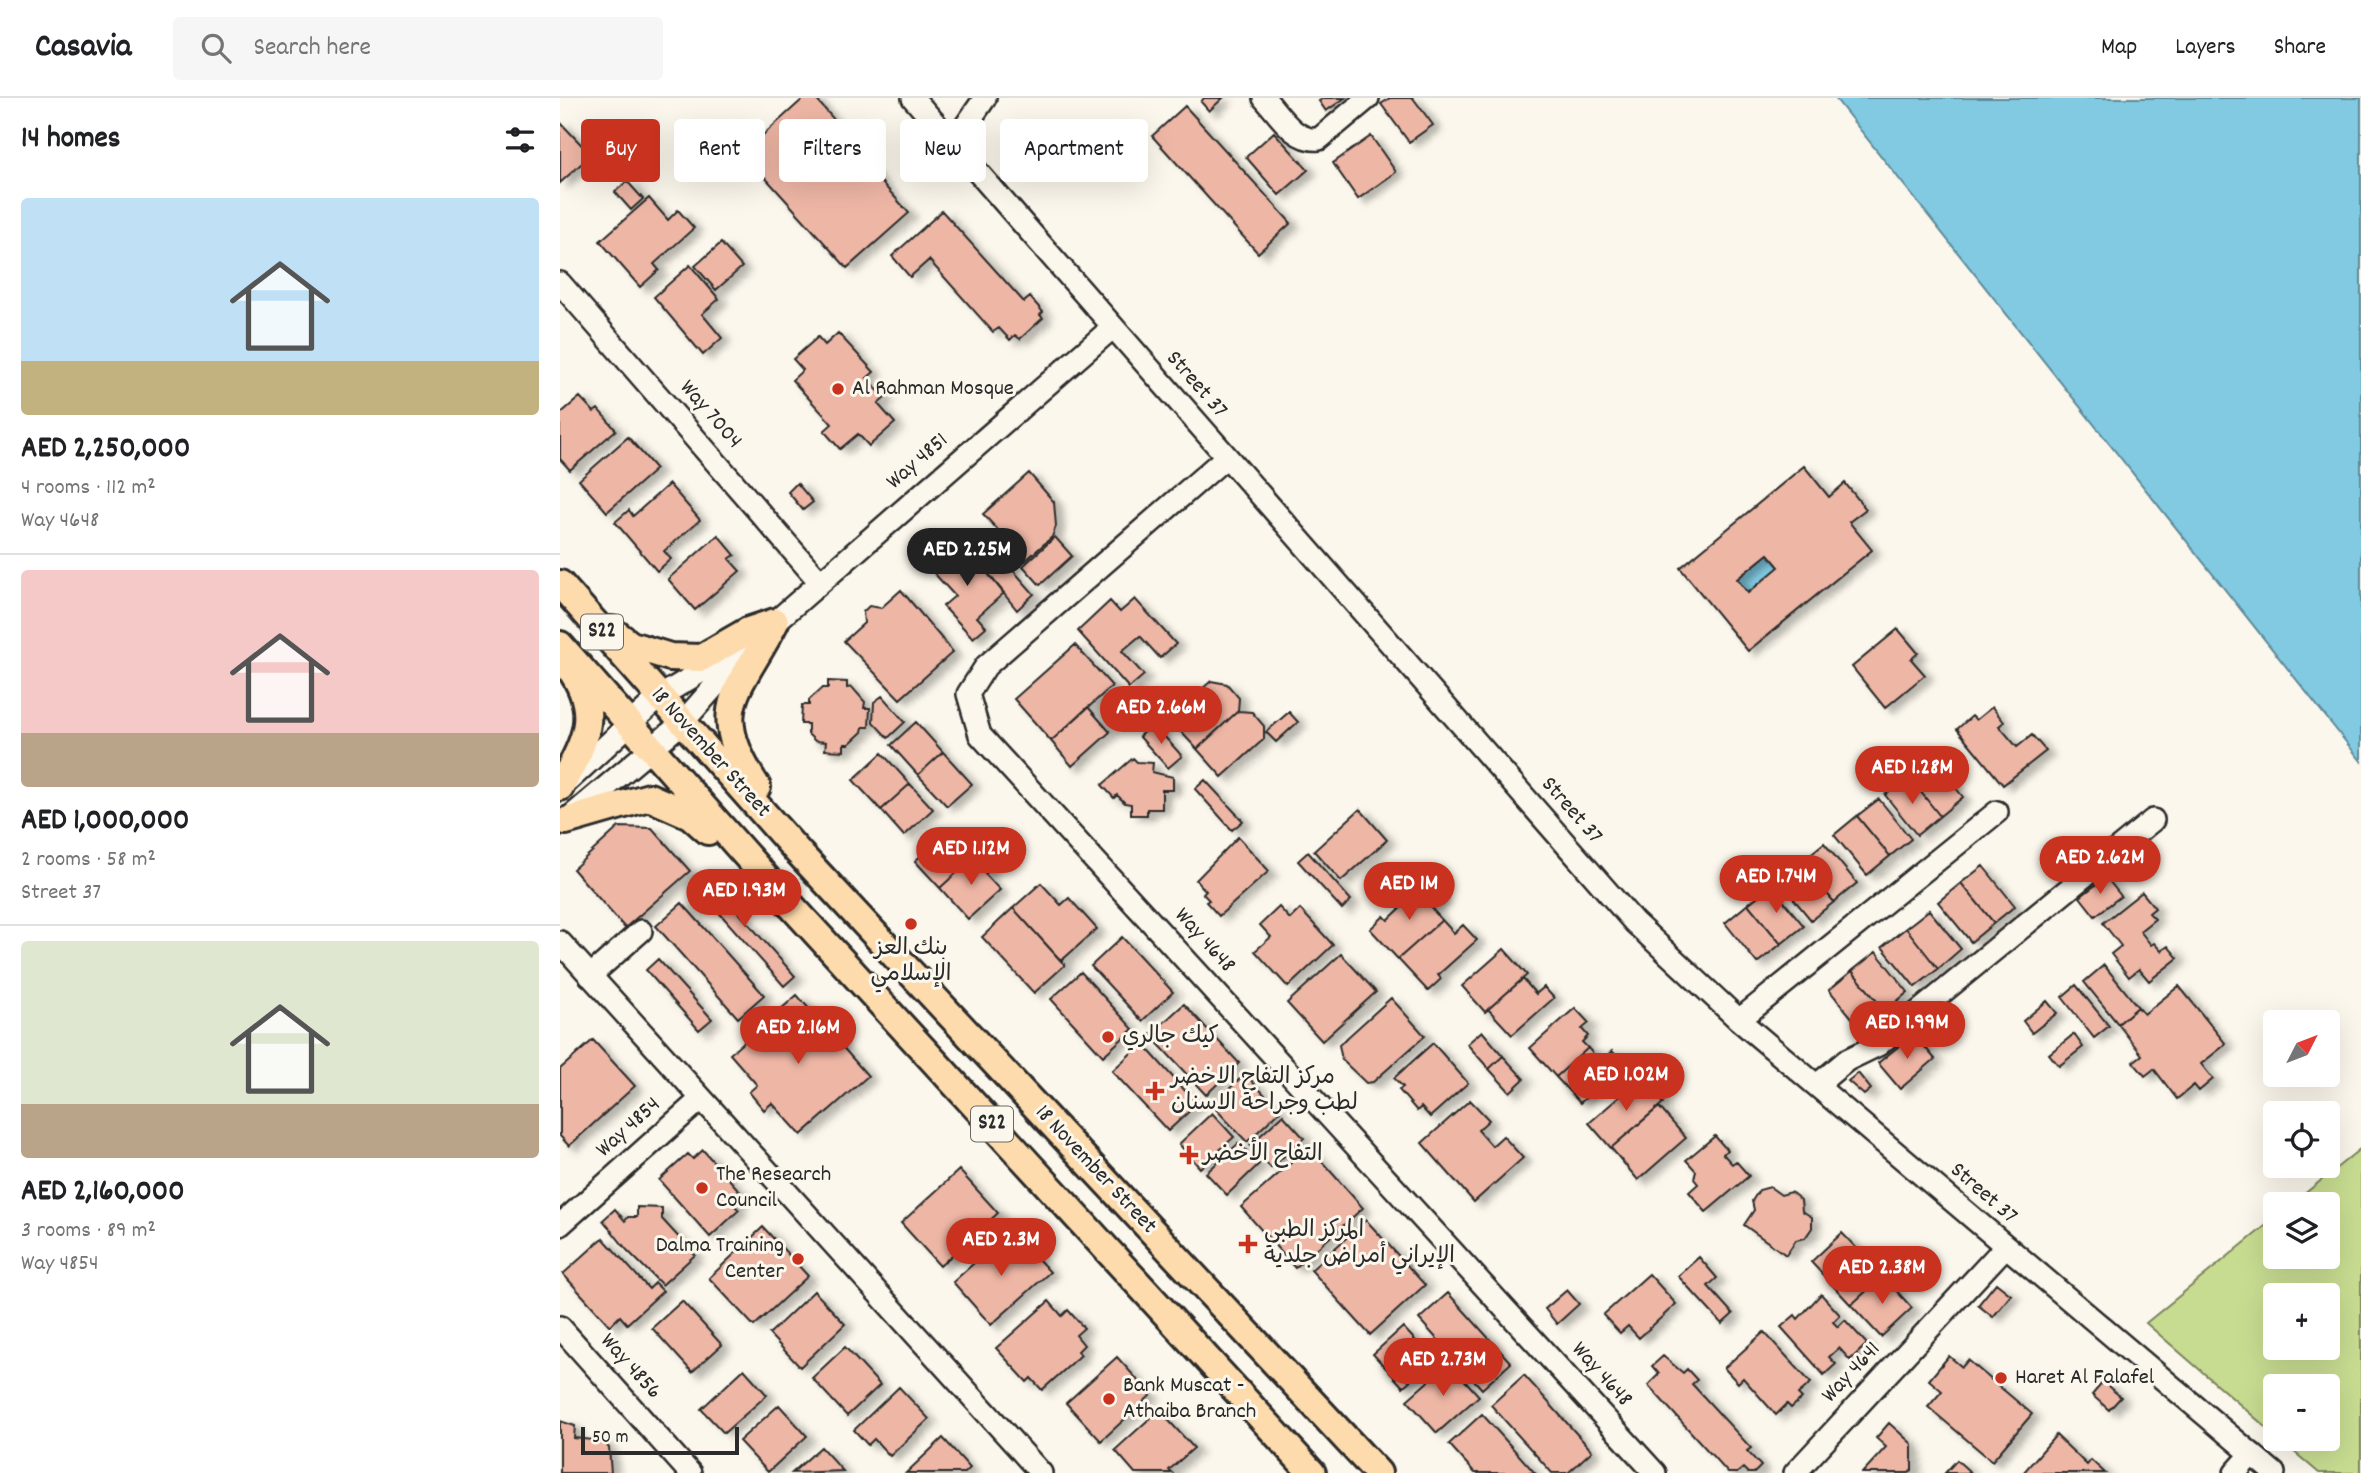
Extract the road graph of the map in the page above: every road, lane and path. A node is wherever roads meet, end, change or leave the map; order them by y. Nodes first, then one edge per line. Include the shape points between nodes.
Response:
1 (913, 98) edge
2 (985, 98) edge
3 (1264, 98) edge
4 (1368, 98) edge
5 (931, 119) edge
6 (970, 119) edge
7 (986, 182) edge
8 (560, 283) edge
9 (1112, 328) junction
10 (1226, 458) junction
11 (820, 582) junction
12 (560, 584) edge
13 (584, 612) junction
14 (767, 629) junction
15 (560, 645) edge
16 (560, 654) edge
17 (659, 697) junction
18 (683, 722) junction
19 (629, 724) junction
20 (652, 749) junction
21 (560, 788) edge
22 (1997, 812) dead end
23 (2153, 820) dead end
24 (563, 822) edge
25 (799, 853) junction
26 (775, 888) junction
27 (641, 931) dead end
28 (560, 942) edge
29 (590, 976) junction
30 (1739, 1020) junction
31 (1817, 1085) junction
32 (701, 1099) junction
33 (560, 1225) edge
34 (2005, 1247) junction
35 (560, 1327) edge
36 (2252, 1454) junction
37 (690, 1473) edge
38 (1041, 1473) edge
39 (1312, 1473) edge
40 (1378, 1473) edge
41 (1655, 1473) edge
42 (1796, 1473) edge
43 (2235, 1473) edge
44 (2274, 1473) edge

1 - 5 street, Street 37
2 - 6 street
3 - 4 street via 1299,137 1309,140 1320,139
7 - 9 street, Street 37
8 - 11 street, Way 7004
9 - 10 street, Street 37
9 - 11 street, Way 4851
10 - 30 street, Street 37 via 1634,922
10 - 41 street, Way 4648 via 986,666 968,694 980,734
11 - 14 street, Way 4851
12 - 13 main road, 18 November Street / S22
13 - 14 main road via 631,645 670,657 701,659 748,631
13 - 17 main road, 18 November Street / S22
14 - 17 street, Way 4851
14 - 18 street, Way 4851
14 - 25 main road via 733,693 730,722 738,757
15 - 19 main road, 18 November Street / S22
16 - 21 main road via 582,691 589,732
17 - 18 main road, 18 November Street / S22
17 - 19 street, Way 4851
18 - 20 street, Way 4851
18 - 25 main road, 18 November Street / S22
19 - 20 main road, 18 November Street / S22
19 - 21 street, Way 4851
20 - 24 street, Way 4851
20 - 26 main road, 18 November Street / S22
22 - 30 street
23 - 31 street via 1878,1045 1847,1060
24 - 26 main road via 649,797 690,815
25 - 40 main road, 18 November Street / S22
26 - 39 main road, 18 November Street / S22
27 - 29 street
28 - 29 street
29 - 32 street
30 - 31 street, Street 37
31 - 34 street, Street 37
32 - 33 street, Way 4854
32 - 38 street
34 - 36 street, Street 37
34 - 42 street, Way 4641
35 - 37 street, Way 4856
36 - 43 street
36 - 44 street, Street 37

